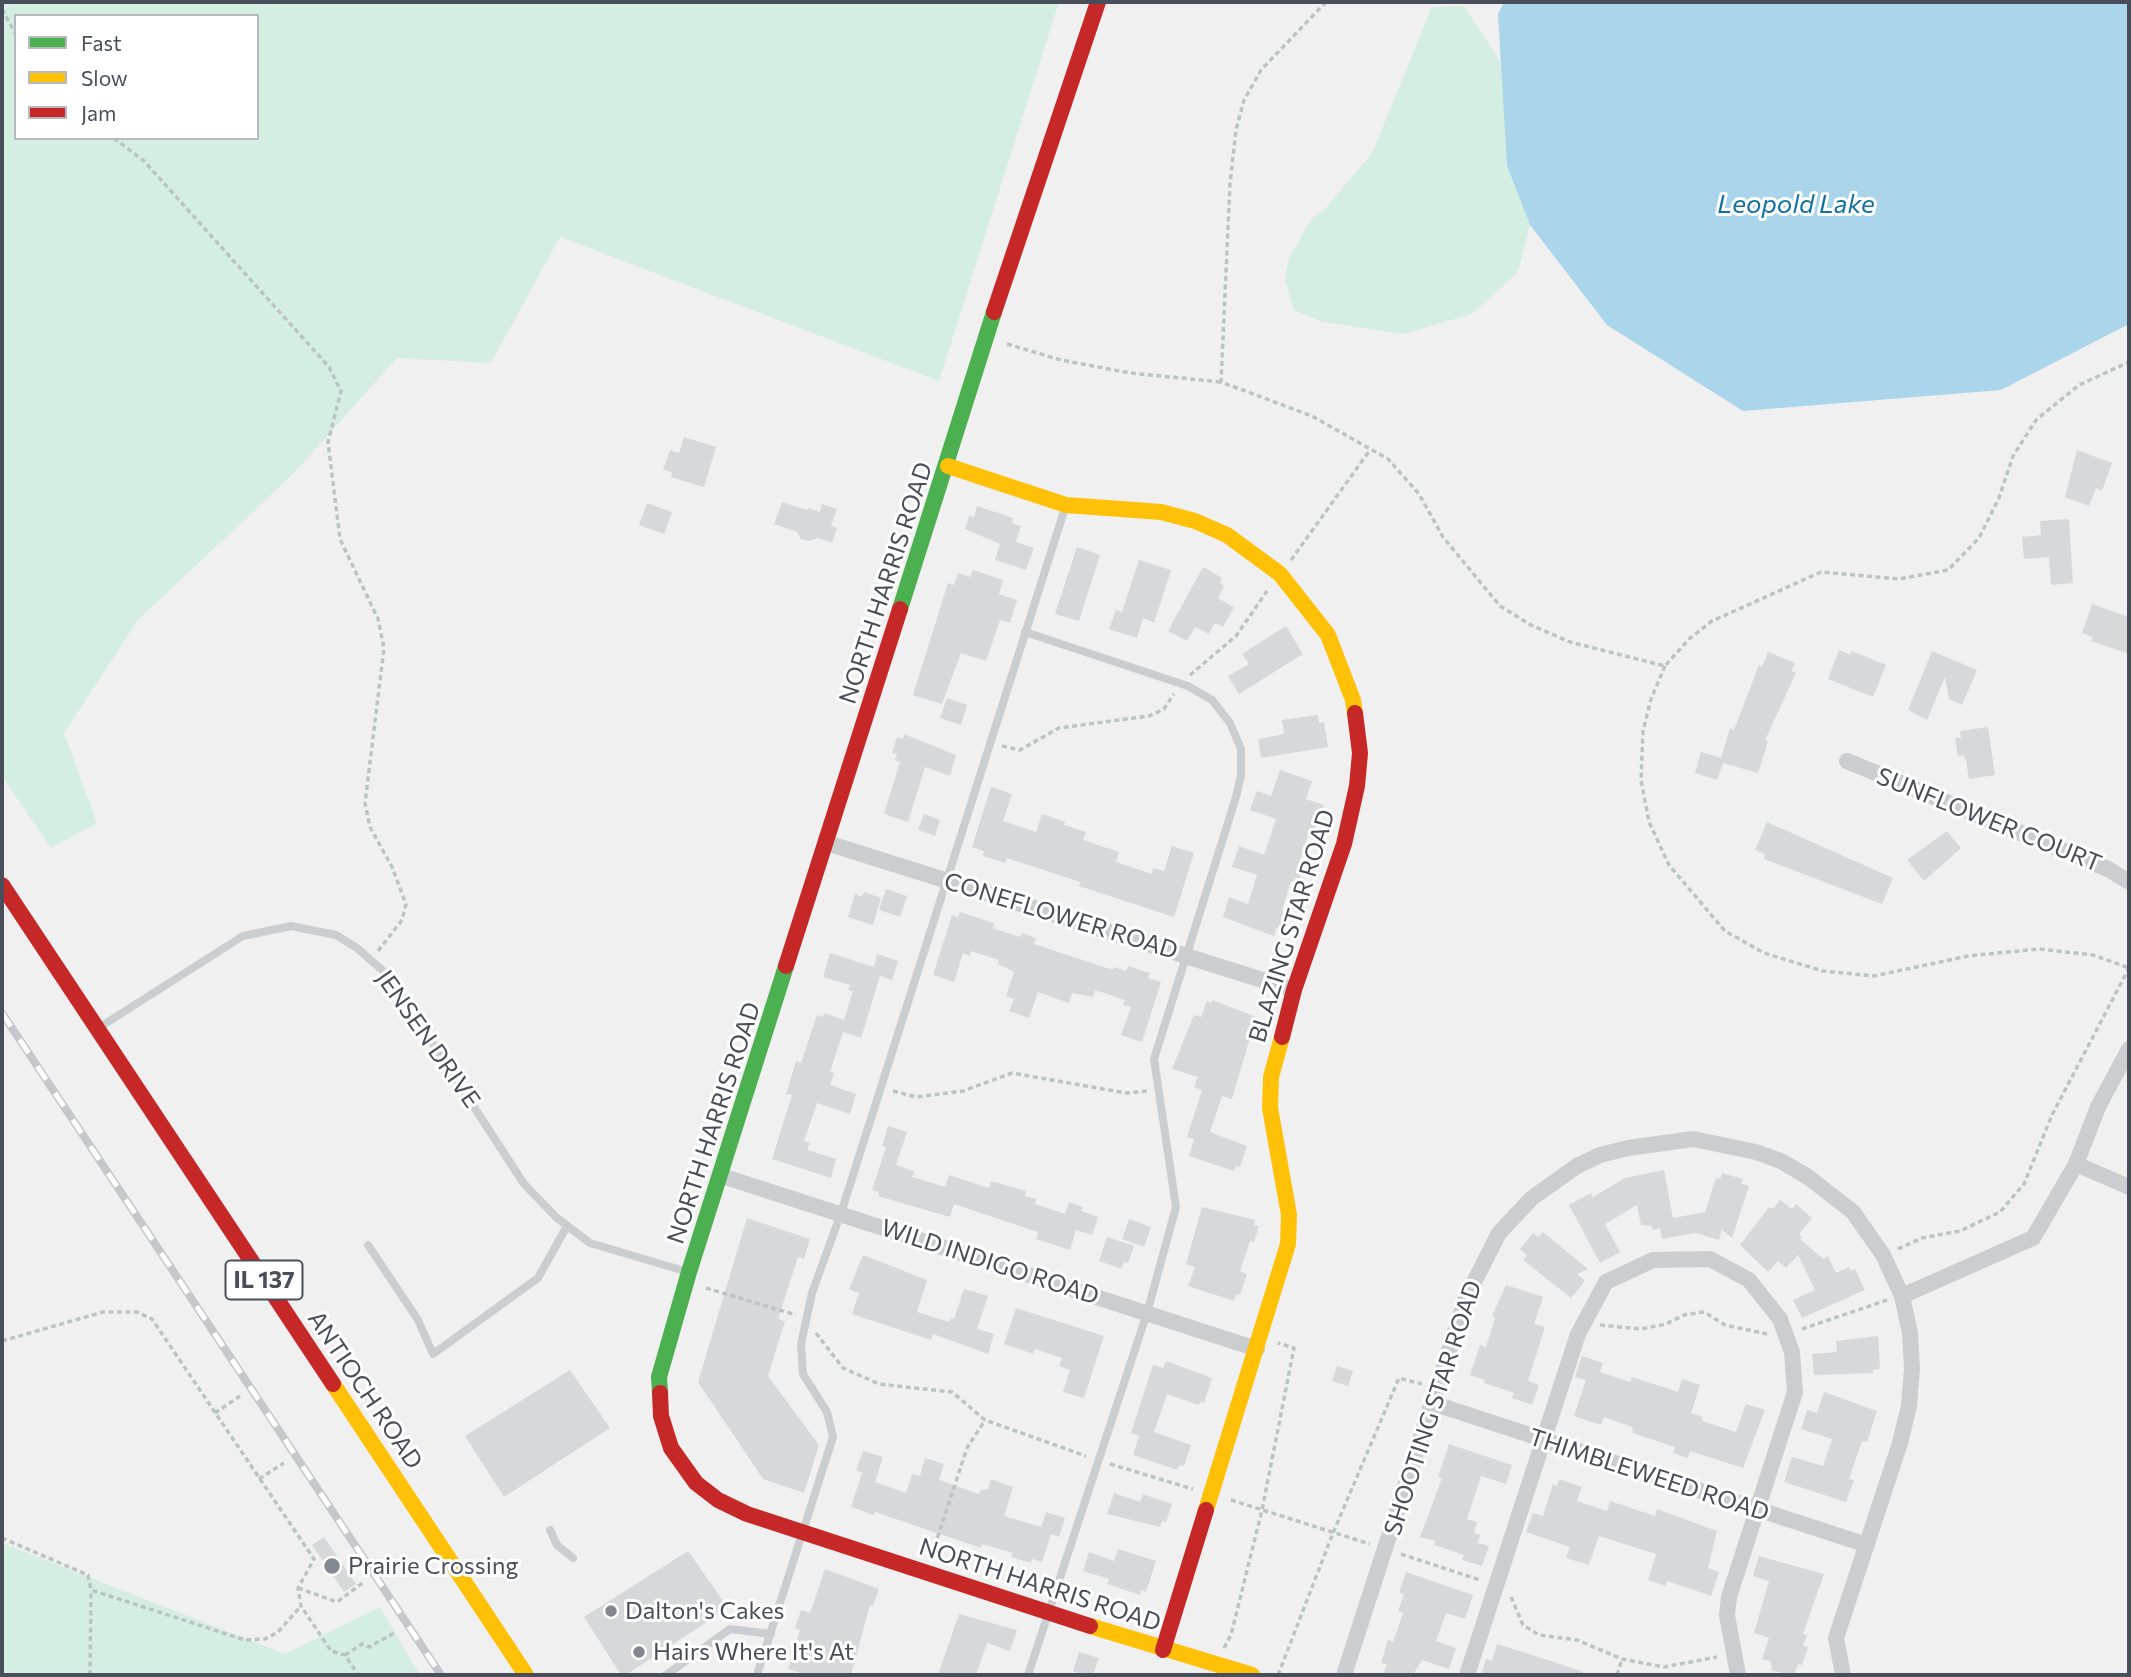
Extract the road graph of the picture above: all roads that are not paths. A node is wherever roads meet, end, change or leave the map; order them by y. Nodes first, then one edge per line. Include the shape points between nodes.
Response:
1 (1098, 2) edge
2 (948, 466) junction
3 (1066, 505) junction
4 (1025, 632) junction
5 (1847, 761) dead end
6 (827, 843) junction
7 (946, 880) junction
8 (2129, 882) edge
9 (2, 885) edge
10 (1186, 954) junction
11 (1294, 990) junction
12 (97, 1028) junction
13 (2129, 1049) edge
14 (2076, 1164) junction
15 (722, 1176) junction
16 (2129, 1187) edge
17 (841, 1213) junction
18 (567, 1226) junction
19 (368, 1245) dead end
20 (689, 1272) junction
21 (1902, 1296) junction
22 (1147, 1313) junction
23 (1259, 1343) junction
24 (1434, 1396) junction
25 (1542, 1440) junction
26 (1757, 1509) junction
27 (550, 1530) dead end
28 (804, 1534) junction
29 (1867, 1545) junction
30 (573, 1558) dead end
31 (1048, 1611) junction
32 (771, 1634) junction
33 (1163, 1650) junction
34 (526, 1675) edge
35 (666, 1675) edge
36 (757, 1675) edge
37 (1028, 1675) edge
38 (1253, 1675) edge
39 (1344, 1675) edge
40 (1466, 1675) edge
41 (1738, 1675) edge
42 (1843, 1675) edge

1 - 2 street, NORTH HARRIS ROAD via 1027,210
2 - 3 street, BLAZING STAR ROAD
2 - 6 street, NORTH HARRIS ROAD
3 - 4 lane
3 - 11 street, BLAZING STAR ROAD via 1131,508 1195,521 1227,535 1280,574 1328,635 1353,699 1360,753 1357,786 1344,844
4 - 7 lane
4 - 10 lane via 1181,684 1212,700 1230,723 1241,749 1241,775
5 - 8 street, SUNFLOWER COURT via 2108,869
6 - 7 street, CONEFLOWER ROAD
6 - 15 street, NORTH HARRIS ROAD
7 - 10 street, CONEFLOWER ROAD
7 - 17 lane
9 - 12 street, ANTIOCH ROAD / IL 137
10 - 11 street, CONEFLOWER ROAD
10 - 22 lane via 1154,1059 1177,1207
11 - 23 street, BLAZING STAR ROAD via 1271,1077 1270,1108 1289,1215 1288,1244
12 - 18 lane, JENSEN DRIVE via 243,936 292,926 336,935 372,960 394,984 524,1184
12 - 34 street, ANTIOCH ROAD / IL 137
13 - 14 street via 2098,1107
14 - 16 street
14 - 21 street via 2033,1238
15 - 17 street, WILD INDIGO ROAD
15 - 20 street, NORTH HARRIS ROAD
17 - 22 street, WILD INDIGO ROAD
17 - 28 lane via 812,1293 801,1344 803,1374 827,1412 833,1437
18 - 19 lane via 538,1278 433,1354 418,1320
18 - 20 lane, JENSEN DRIVE via 608,1250
20 - 28 street, NORTH HARRIS ROAD via 659,1377 661,1416 671,1447 696,1483 718,1500
21 - 24 street, SHOOTING STAR ROAD via 1883,1255 1853,1212 1808,1177 1756,1152 1693,1139 1661,1141 1600,1155 1555,1180 1499,1233 1474,1278
21 - 29 street, SHOOTING STAR ROAD via 1910,1334 1909,1406
22 - 23 street, WILD INDIGO ROAD
22 - 31 lane
23 - 33 street, BLAZING STAR ROAD
24 - 25 street, THIMBLEWEED ROAD
24 - 39 street, SHOOTING STAR ROAD
25 - 26 street, THIMBLEWEED ROAD
25 - 26 street via 1584,1322 1606,1282 1653,1260 1710,1259 1749,1280 1780,1319 1792,1352 1795,1392
25 - 40 street
26 - 29 street, THIMBLEWEED ROAD
26 - 41 street via 1729,1597 1727,1615
27 - 30 lane via 557,1545
28 - 31 street, NORTH HARRIS ROAD
28 - 32 lane
29 - 42 street, SHOOTING STAR ROAD via 1836,1638
31 - 33 street, NORTH HARRIS ROAD
31 - 37 lane
32 - 35 lane via 730,1629
32 - 36 lane
33 - 38 street, NORTH HARRIS ROAD

